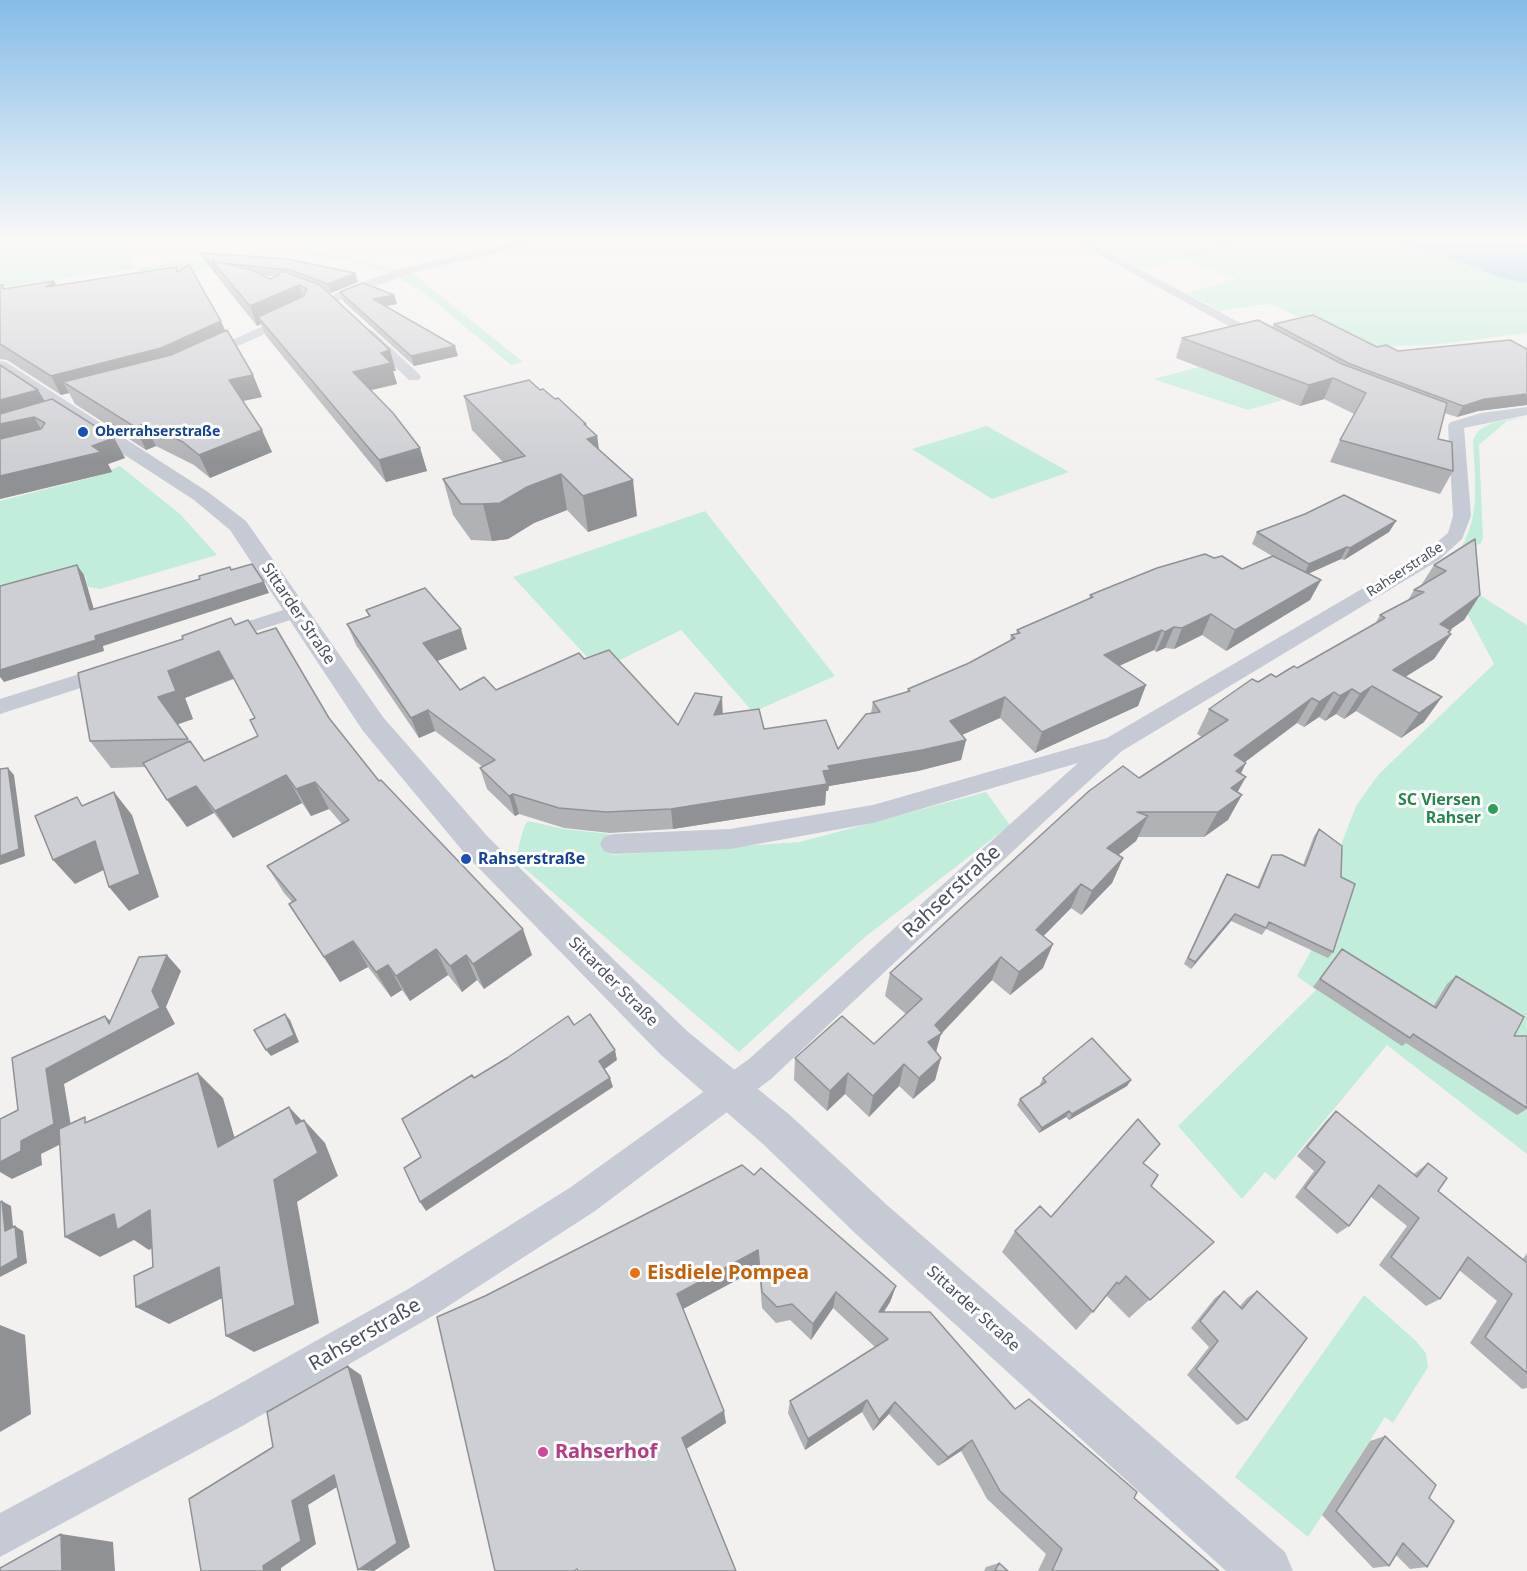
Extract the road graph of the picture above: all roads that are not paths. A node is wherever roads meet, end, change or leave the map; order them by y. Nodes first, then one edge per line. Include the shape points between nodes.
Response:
1 (294, 315) edge
2 (348, 315) edge
3 (1219, 315) edge
4 (1279, 347) edge
5 (196, 360) edge
6 (0, 366) edge
7 (414, 377) dead end
8 (66, 404) junction
9 (1527, 411) edge
10 (45, 416) edge
11 (296, 612) junction
12 (201, 642) edge
13 (134, 664) edge
14 (0, 707) edge
15 (1114, 745) junction
16 (613, 844) dead end
17 (731, 1091) junction
18 (0, 1536) edge
19 (1266, 1571) edge

1 - 5 street
2 - 7 street
3 - 4 street
6 - 8 street, Sittarder Straße
8 - 10 street
8 - 11 street, Sittarder Straße via 201,496 238,526
9 - 15 street, Rahserstraße via 1451,423 1462,516 1456,535 1432,556
11 - 12 street
11 - 17 street, Sittarder Straße via 373,724 477,846 674,1043
13 - 14 street
15 - 16 street, Rahserstraße via 873,814 730,839
15 - 17 street, Rahserstraße via 760,1069
17 - 18 street, Rahserstraße via 582,1199 423,1302
17 - 19 street, Sittarder Straße

